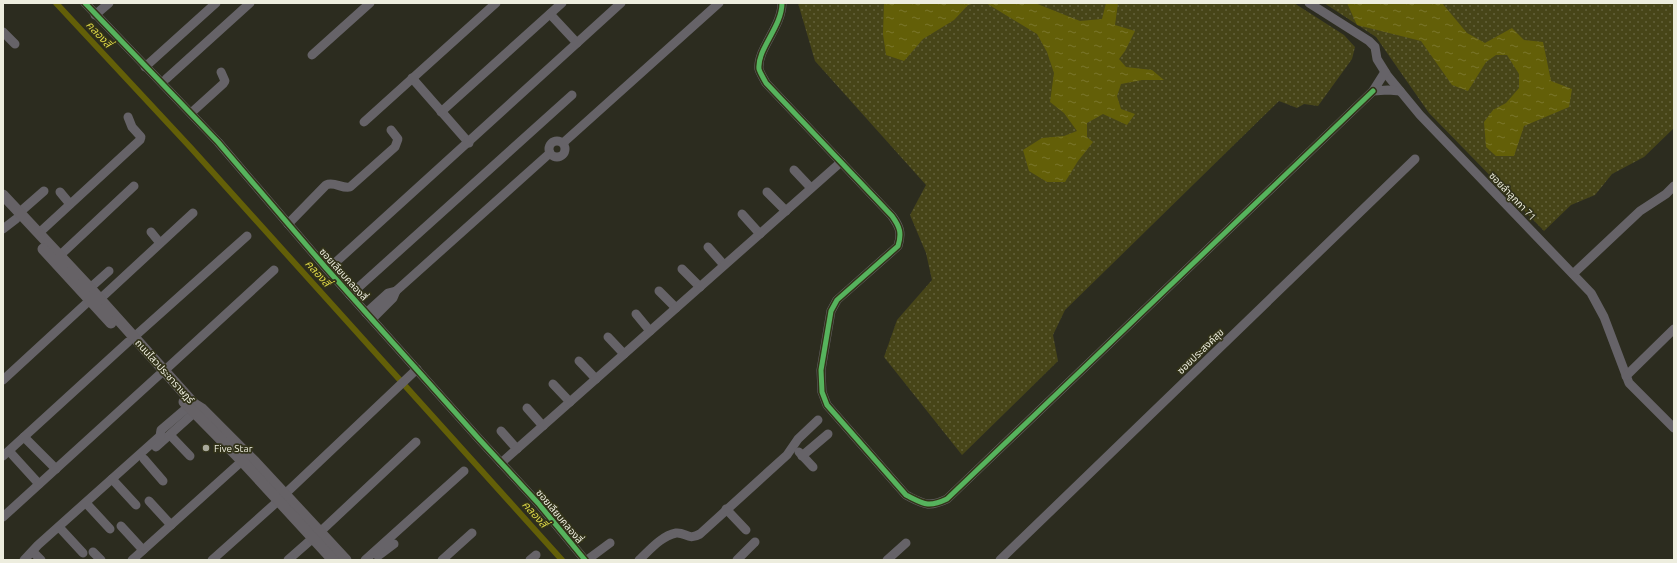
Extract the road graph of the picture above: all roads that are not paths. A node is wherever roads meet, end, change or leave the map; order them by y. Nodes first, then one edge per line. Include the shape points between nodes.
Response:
1 (85, 3) edge
2 (109, 3) edge
3 (216, 3) edge
4 (250, 3) edge
5 (370, 3) edge
6 (496, 3) edge
7 (562, 3) edge
8 (621, 3) edge
9 (719, 3) edge
10 (782, 3) edge
11 (1309, 3) edge
12 (550, 14) junction
13 (96, 15) junction
14 (3, 32) edge
15 (577, 43) junction
16 (15, 44) dead end
17 (312, 55) dead end
18 (145, 67) junction
19 (220, 72) dead end
20 (1385, 72) junction
21 (412, 78) junction
22 (166, 79) dead end
23 (1373, 91) junction
24 (1400, 91) junction
25 (572, 95) dead end
26 (441, 112) junction
27 (191, 114) junction
28 (128, 117) dead end
29 (364, 122) dead end
30 (391, 130) dead end
31 (469, 142) junction
32 (1415, 159) dead end
33 (841, 162) junction
34 (794, 170) dead end
35 (134, 186) dead end
36 (1674, 186) edge
37 (811, 188) junction
38 (44, 191) dead end
39 (60, 192) dead end
40 (767, 192) dead end
41 (3, 194) edge
42 (70, 204) junction
43 (3, 205) edge
44 (786, 211) junction
45 (193, 214) dead end
46 (742, 214) dead end
47 (18, 216) junction
48 (288, 224) junction
49 (3, 229) edge
50 (151, 232) dead end
51 (39, 233) junction
52 (760, 234) junction
53 (247, 236) dead end
54 (160, 243) junction
55 (708, 247) dead end
56 (57, 258) junction
57 (336, 262) dead end
58 (724, 265) junction
59 (682, 269) dead end
60 (274, 270) dead end
61 (109, 271) dead end
62 (1573, 274) junction
63 (700, 287) junction
64 (90, 288) junction
65 (660, 291) dead end
66 (350, 295) junction
67 (95, 299) junction
68 (676, 308) junction
69 (636, 314) dead end
70 (369, 316) junction
71 (1674, 329) edge
72 (650, 331) junction
73 (608, 337) dead end
74 (131, 339) junction
75 (624, 354) junction
76 (579, 361) dead end
77 (414, 371) junction
78 (162, 373) junction
79 (1626, 376) junction
80 (596, 379) junction
81 (3, 380) edge
82 (553, 384) dead end
83 (570, 402) junction
84 (527, 408) dead end
85 (191, 410) junction
86 (818, 420) dead end
87 (543, 426) junction
88 (1674, 428) edge
89 (501, 431) dead end
90 (828, 434) dead end
91 (24, 437) junction
92 (164, 437) junction
93 (416, 442) dead end
94 (793, 447) junction
95 (517, 449) junction
96 (6, 454) edge
97 (190, 456) dead end
98 (802, 456) junction
99 (144, 458) junction
100 (242, 461) junction
101 (501, 463) junction
102 (813, 467) dead end
103 (56, 469) junction
104 (464, 471) dead end
105 (114, 481) junction
106 (163, 481) dead end
107 (39, 484) junction
108 (281, 497) junction
109 (149, 501) dead end
110 (88, 505) junction
111 (136, 505) dead end
112 (726, 509) junction
113 (3, 517) edge
114 (170, 525) junction
115 (121, 526) dead end
116 (61, 529) junction
117 (110, 530) dead end
118 (746, 530) dead end
119 (472, 533) dead end
120 (316, 535) junction
121 (755, 542) dead end
122 (610, 543) dead end
123 (906, 543) dead end
124 (394, 544) dead end
125 (143, 550) junction
126 (33, 552) junction
127 (93, 552) dead end
128 (82, 553) dead end
129 (24, 560) edge
130 (41, 560) edge
131 (101, 560) edge
132 (132, 560) edge
133 (212, 560) edge
134 (288, 560) edge
135 (333, 560) edge
136 (346, 560) edge
137 (365, 560) edge
138 (374, 560) edge
139 (442, 560) edge
140 (586, 560) edge
141 (639, 560) edge
142 (737, 560) edge
143 (887, 560) edge
144 (1000, 560) edge

1 - 13 street, ซอยเลียบคลองสี่
2 - 13 street
3 - 18 street
4 - 22 street
5 - 17 street
6 - 21 street
7 - 12 street
8 - 15 street
9 - 70 street via 563,143 566,149 562,155 556,157 550,153 396,291 393,298
10 - 33 street via 779,20 760,59 759,70 766,83
11 - 20 street, ซอยลำลูกกา 71 via 1369,40 1375,47 1377,59
12 - 15 street
12 - 26 street
13 - 18 street, ซอยเลียบคลองสี่
14 - 16 street
15 - 31 street
18 - 27 street, ซอยเลียบคลองสี่
19 - 27 street via 225,81 223,84
20 - 23 street
20 - 24 street, ซอยลำลูกกา 71
21 - 26 street
21 - 29 street
23 - 24 street
23 - 33 street via 948,499 935,505 921,503 906,495 827,405 822,392 821,370 831,311 842,295 898,246 901,237 900,227 892,216
24 - 62 street, ซอยลำลูกกา 71
25 - 66 street
26 - 31 street
27 - 48 street, ซอยเลียบคลองสี่
28 - 42 street via 132,127 141,137 140,140
30 - 48 street via 398,139 395,146 350,187 330,183 326,185
31 - 57 street
32 - 144 street, ซอยประสงค์สุข
33 - 37 street
34 - 37 street
35 - 56 street
36 - 62 street via 1640,211
37 - 44 street
38 - 47 street
39 - 42 street
40 - 44 street
41 - 47 main road, ถนนไสวประชาราษฎร์
42 - 51 street
43 - 47 main road, ถนนไสวประชาราษฎร์
44 - 52 street
45 - 54 street
46 - 52 street
47 - 49 street
47 - 51 main road, ถนนไสวประชาราษฎร์
47 - 56 main road, ถนนไสวประชาราษฎร์
48 - 66 street, ซอยเลียบคลองสี่
50 - 54 street
51 - 56 main road, ถนนไสวประชาราษฎร์
52 - 58 street
53 - 74 street
54 - 67 street
55 - 58 street
56 - 64 main road, ถนนไสวประชาราษฎร์
56 - 67 main road, ถนนไสวประชาราษฎร์
58 - 63 street
59 - 63 street
60 - 78 street
61 - 64 street
62 - 79 street, ซอยลำลูกกา 71 via 1591,293
63 - 68 street
64 - 67 main road, ถนนไสวประชาราษฎร์
65 - 68 street
66 - 70 street, ซอยเลียบคลองสี่
67 - 74 main road, ถนนไสวประชาราษฎร์
67 - 81 street
68 - 72 street
69 - 72 street
70 - 77 street, ซอยเลียบคลองสี่
71 - 79 street
72 - 75 street
73 - 75 street
74 - 78 main road, ถนนไสวประชาราษฎร์
74 - 91 street
75 - 80 street
76 - 80 street
77 - 101 street, ซอยเลียบคลองสี่
77 - 108 street
78 - 85 main road, ถนนไสวประชาราษฎร์
78 - 103 street
78 - 108 main road, ถนนไสวประชาราษฎร์ via 194,404 202,408 255,462
79 - 88 street, ซอยลำลูกกา 71 via 1629,383
80 - 83 street
82 - 83 street
83 - 87 street
84 - 87 street
85 - 92 street
85 - 100 main road, ถนนไสวประชาราษฎร์
86 - 94 street
87 - 95 street
89 - 95 street
90 - 98 street
91 - 96 street
91 - 103 street
92 - 97 street
92 - 99 street
92 - 105 street
93 - 120 street
94 - 98 street
94 - 112 street via 788,455
95 - 101 street
96 - 107 street
98 - 102 street
99 - 105 street
99 - 106 street
100 - 108 main road, ถนนไสวประชาราษฎร์
100 - 114 street
101 - 140 street, ซอยเลียบคลองสี่
103 - 107 street
104 - 137 street
105 - 110 street
105 - 111 street
107 - 113 street
108 - 120 main road, ถนนไสวประชาราษฎร์
108 - 133 street
109 - 114 street
110 - 116 street
110 - 117 street
112 - 118 street
112 - 141 street via 695,537 676,533 667,537
114 - 125 street
115 - 125 street
116 - 126 street via 42,550
116 - 128 street
119 - 139 street
120 - 134 street
120 - 135 main road, ถนนไสวประชาราษฎร์
120 - 136 main road, ถนนไสวประชาราษฎร์
121 - 142 street
122 - 140 street
123 - 143 street
124 - 138 street
125 - 132 street
126 - 129 street
126 - 130 street
127 - 131 street

